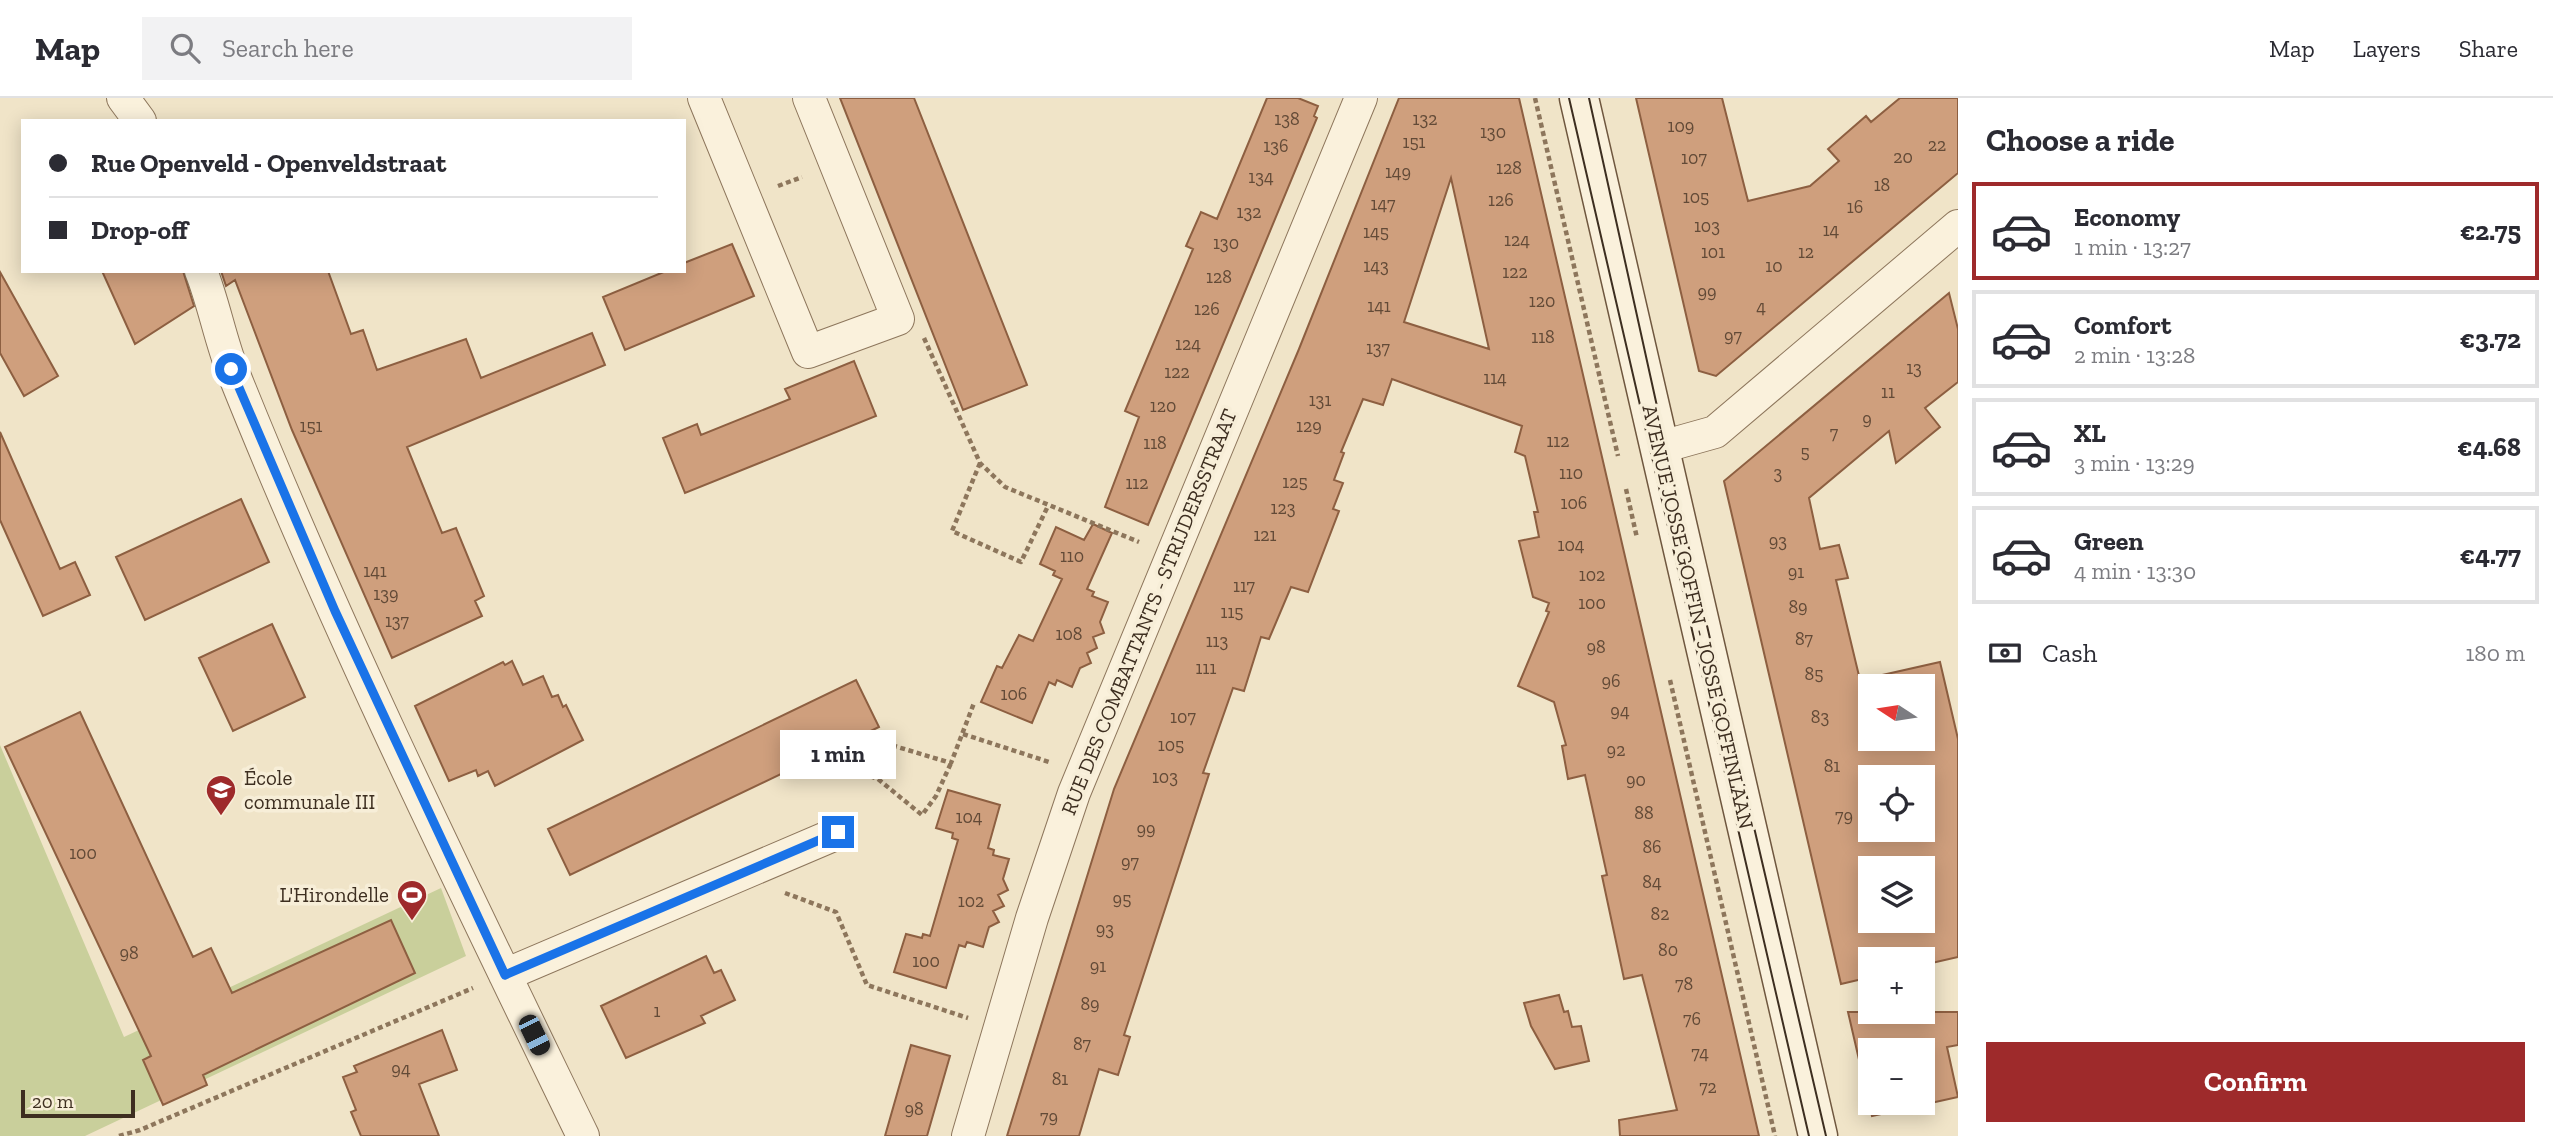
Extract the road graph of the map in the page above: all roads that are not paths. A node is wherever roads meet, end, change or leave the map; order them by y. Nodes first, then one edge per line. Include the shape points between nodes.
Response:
1 (123, 98) edge
2 (704, 98) edge
3 (809, 98) edge
4 (1361, 98) edge
5 (1579, 98) edge
6 (139, 119) edge
7 (1958, 226) edge
8 (202, 273) edge
9 (1658, 448) junction
10 (838, 832) dead end
11 (505, 975) junction
12 (583, 1136) edge
13 (968, 1136) edge
14 (1818, 1136) edge

1 - 6 street
2 - 3 street via 808,352 898,319
4 - 13 street, RUE DES COMBATTANTS - STRIJDERSSTRAAT via 1074,793
5 - 9 main road, AVENUE JOSSE GOFFIN - JOSSE GOFFINLAAN
7 - 9 street via 1715,432
8 - 11 street via 231,369 335,611
9 - 14 main road, AVENUE JOSSE GOFFIN - JOSSE GOFFINLAAN
10 - 11 street
11 - 12 street

